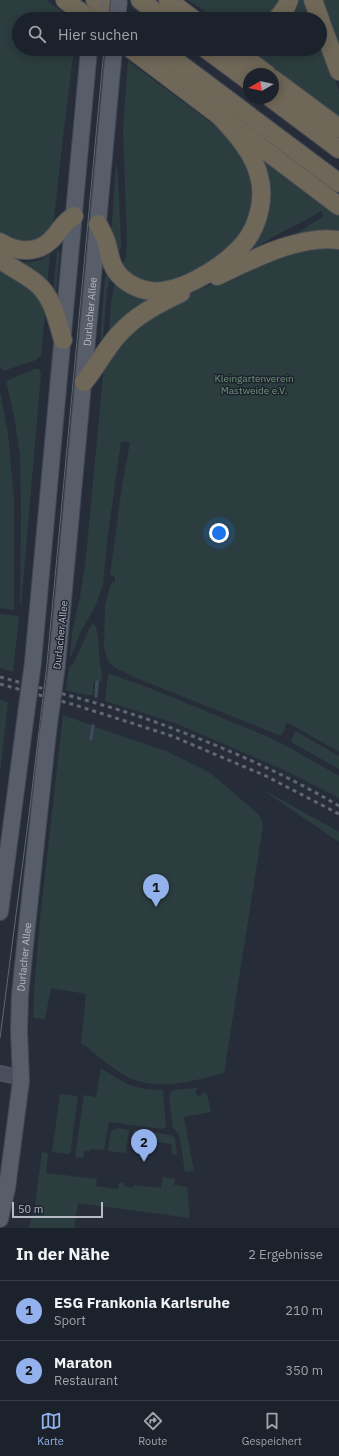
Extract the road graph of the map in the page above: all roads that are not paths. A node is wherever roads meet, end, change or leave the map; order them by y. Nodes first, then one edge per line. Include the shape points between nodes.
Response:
1 (65, 0) edge
2 (94, 0) edge
3 (119, 0) edge
4 (140, 0) edge
5 (289, 0) edge
6 (313, 0) edge
7 (81, 12) edge
8 (92, 12) edge
9 (110, 12) edge
10 (118, 12) edge
11 (156, 12) edge
12 (282, 12) edge
13 (317, 12) edge
14 (327, 38) edge
15 (88, 56) edge
16 (114, 56) edge
17 (140, 56) edge
18 (169, 56) edge
19 (215, 56) edge
20 (243, 56) edge
21 (259, 68) edge
22 (339, 71) edge
23 (243, 77) edge
24 (279, 83) edge
25 (279, 104) edge
26 (217, 113) junction
27 (339, 128) edge
28 (339, 149) edge
29 (339, 183) edge
30 (339, 206) edge
31 (74, 216) junction
32 (98, 224) junction
33 (339, 240) edge
34 (0, 242) edge
35 (0, 258) edge
36 (63, 340) junction
37 (84, 382) junction
38 (0, 912) edge
39 (0, 1073) edge
40 (21, 1078) junction
41 (0, 1081) edge
42 (0, 1219) edge

1 - 7 highway
2 - 8 main road
2 - 9 highway
3 - 10 main road, bridge
4 - 11 highway
5 - 12 highway
6 - 13 highway
14 - 22 highway
15 - 31 main road
16 - 32 main road, Durlacher Allee
17 - 26 highway
18 - 29 highway
19 - 23 highway
20 - 21 highway
24 - 27 highway
25 - 28 highway
26 - 30 highway
26 - 32 highway via 249,151 260,176 262,194 259,213 252,229 232,255 217,267 175,288 162,291 141,289 115,270
31 - 34 highway via 65,222 50,241 36,249 14,250
31 - 36 main road
32 - 37 main road, Durlacher Allee
33 - 37 highway via 309,241 272,251 164,301 126,326
35 - 36 highway via 43,289
36 - 38 main road, bridge via 32,662
37 - 40 main road, Durlacher Allee, bridge via 57,665 20,995
39 - 40 main road
40 - 41 main road
40 - 42 main road, Durlacher Allee via 7,1188

